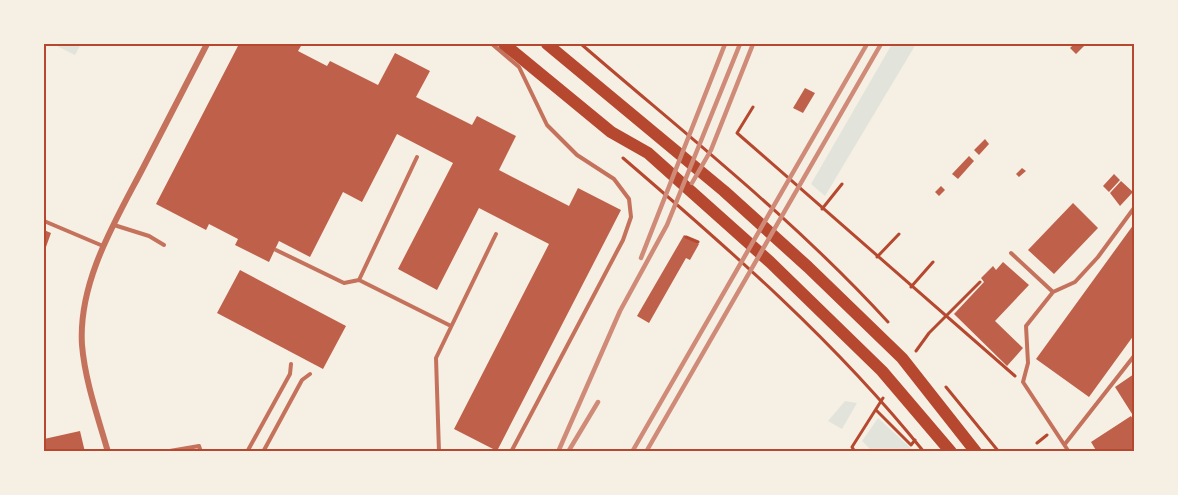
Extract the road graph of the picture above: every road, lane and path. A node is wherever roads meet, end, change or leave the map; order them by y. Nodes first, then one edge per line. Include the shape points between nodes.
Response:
1 (207, 44) edge
2 (492, 44) edge
3 (504, 44) edge
4 (547, 44) edge
5 (753, 107) dead end
6 (622, 156) dead end
7 (417, 157) dead end
8 (842, 184) dead end
9 (1134, 208) edge
10 (822, 209) junction
11 (44, 221) edge
12 (114, 225) junction
13 (496, 234) dead end
14 (899, 234) dead end
15 (686, 237) dead end
16 (698, 242) dead end
17 (164, 245) dead end
18 (104, 246) junction
19 (276, 250) dead end
20 (1011, 253) dead end
21 (877, 257) junction
22 (933, 262) dead end
23 (359, 280) junction
24 (980, 282) dead end
25 (911, 287) junction
26 (1053, 292) junction
27 (451, 326) junction
28 (915, 352) dead end
29 (1134, 356) edge
30 (291, 364) dead end
31 (310, 374) dead end
32 (1023, 382) junction
33 (888, 390) dead end
34 (956, 399) dead end
35 (876, 409) junction
36 (915, 440) junction
37 (1041, 440) dead end
38 (1037, 443) dead end
39 (1065, 444) junction
40 (108, 452) edge
41 (164, 452) edge
42 (201, 452) edge
43 (247, 452) edge
44 (263, 452) edge
45 (439, 452) edge
46 (511, 452) edge
47 (855, 452) edge
48 (924, 452) edge
49 (951, 452) edge
50 (976, 452) edge
51 (999, 452) edge
52 (1069, 452) edge

1 - 12 street
2 - 46 lane via 519,67 547,125 577,155 614,179 629,199 631,217 623,240
3 - 49 main road via 611,132 648,153 668,170 856,344
4 - 50 main road via 724,191 808,267 902,358
5 - 10 path via 737,133
6 - 36 path via 788,303 852,367
7 - 23 lane
8 - 10 path
9 - 26 lane via 1075,282
10 - 21 path
11 - 18 lane
12 - 17 lane
12 - 18 street
13 - 27 lane
14 - 21 path
15 - 16 path
18 - 40 street via 85,305 82,344
19 - 23 lane via 344,283
20 - 26 lane
21 - 25 path
22 - 25 path
23 - 27 lane
24 - 28 path
25 - 32 path
26 - 32 lane via 1026,326 1028,363
27 - 45 lane via 436,358
29 - 39 lane
30 - 43 lane via 290,374
31 - 44 lane via 302,380
32 - 39 lane
33 - 35 path
34 - 51 path
35 - 36 path via 911,445
35 - 47 path via 852,447
36 - 48 path
37 - 38 path
39 - 52 lane
41 - 42 lane via 199,446

